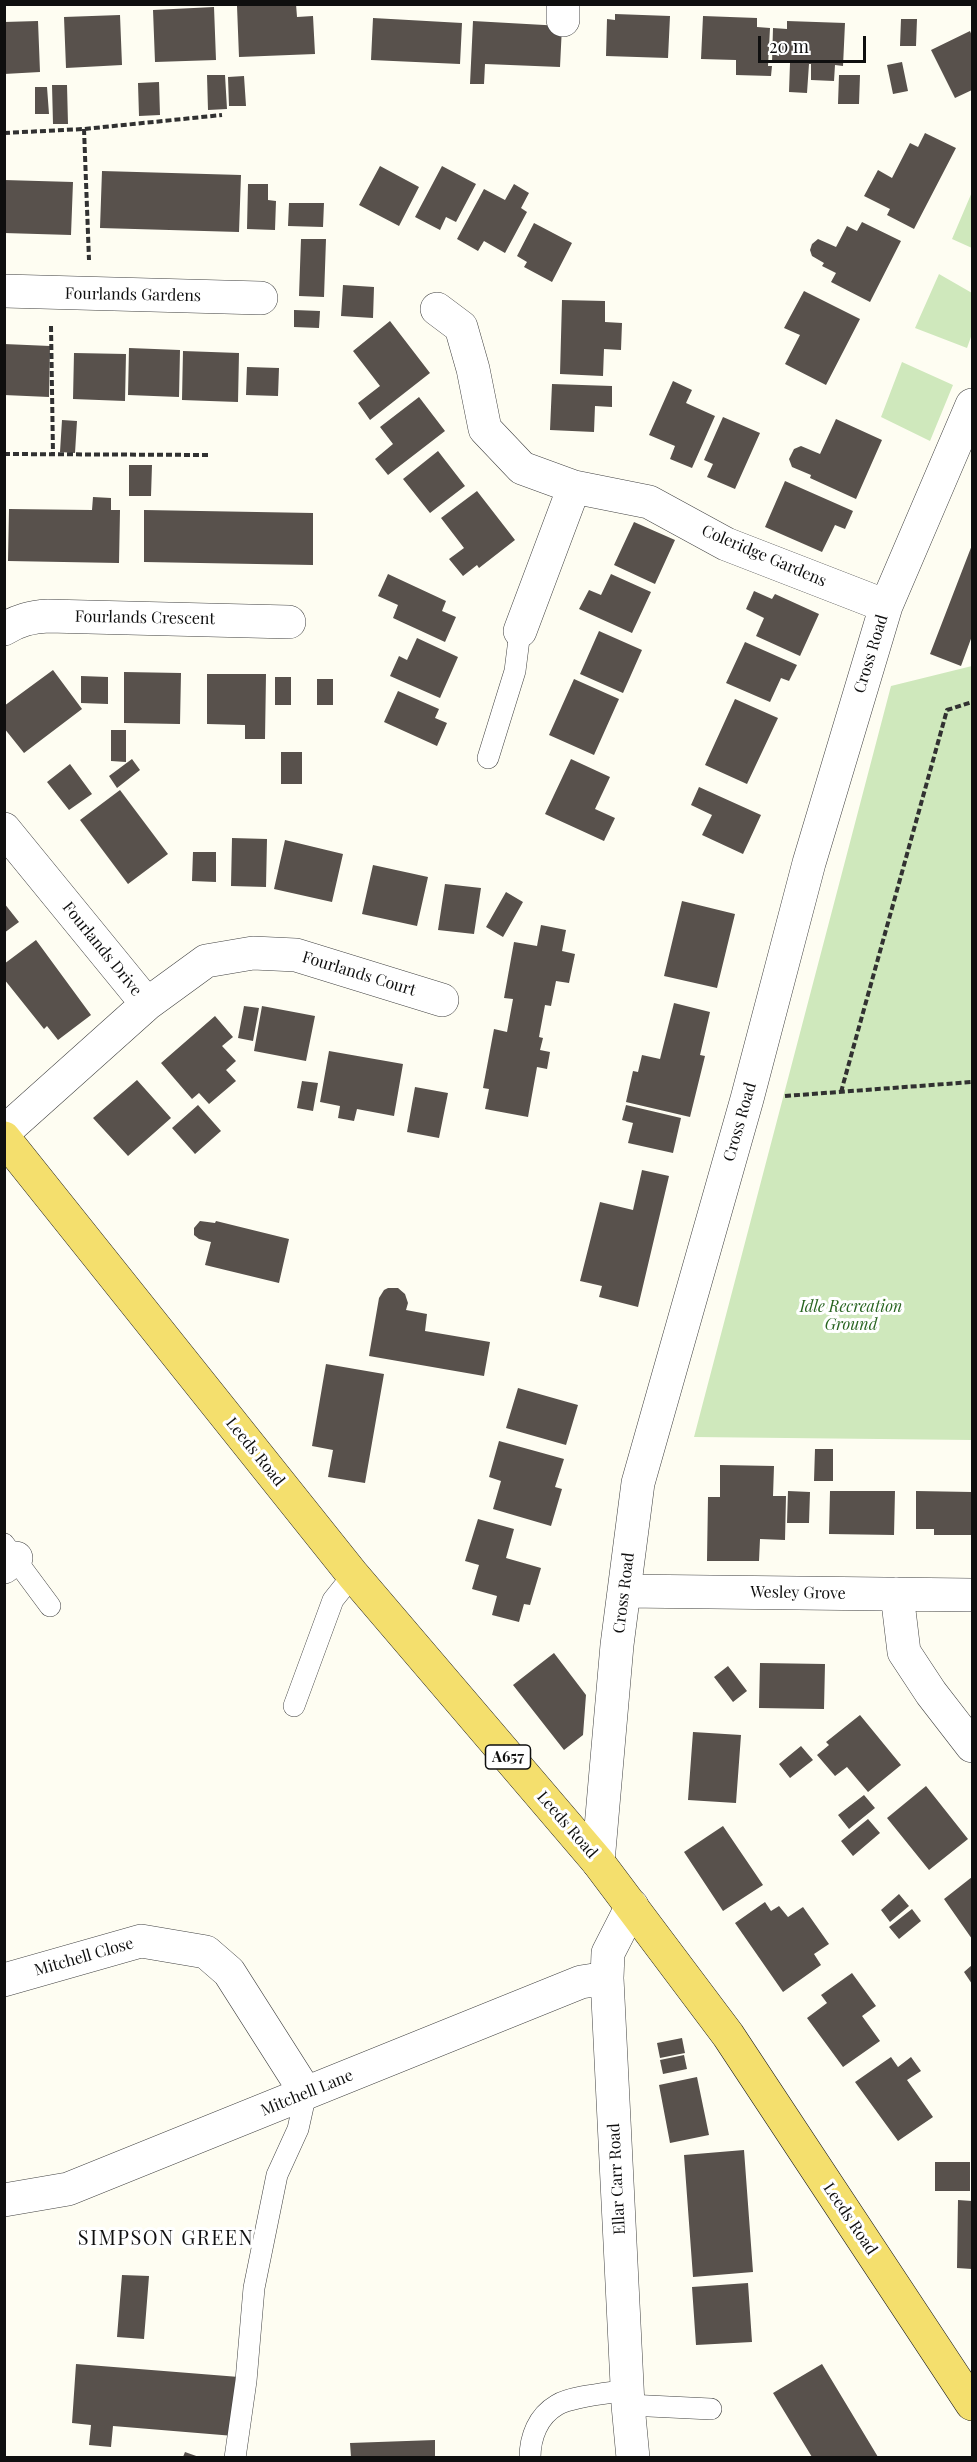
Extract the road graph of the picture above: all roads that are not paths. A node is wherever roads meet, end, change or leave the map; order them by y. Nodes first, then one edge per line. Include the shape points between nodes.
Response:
1 (4, 291) edge
2 (261, 298) dead end
3 (437, 309) dead end
4 (972, 405) edge
5 (574, 487) junction
6 (886, 606) junction
7 (289, 622) dead end
8 (4, 629) edge
9 (520, 631) joint
10 (488, 758) dead end
11 (4, 829) edge
12 (442, 1000) dead end
13 (147, 1004) junction
14 (4, 1132) edge
15 (4, 1138) edge
16 (8, 1556) edge
17 (353, 1575) junction
18 (624, 1591) junction
19 (897, 1594) junction
20 (972, 1595) edge
21 (50, 1606) dead end
22 (294, 1706) dead end
23 (972, 1746) edge
24 (598, 1862) junction
25 (632, 1906) junction
26 (607, 1978) junction
27 (4, 1980) edge
28 (306, 2093) junction
29 (4, 2200) edge
30 (628, 2397) junction
31 (972, 2404) edge
32 (711, 2409) dead end
33 (235, 2457) edge
34 (530, 2457) edge
35 (633, 2457) edge

1 - 2 street, Fourlands Gardens
3 - 5 street, Coleridge Gardens via 461,327 485,429 522,468
4 - 6 street, Cross Road
5 - 6 street, Coleridge Gardens via 649,502 726,544
5 - 9 street
6 - 18 street, Cross Road via 809,863 638,1483
7 - 8 street, Fourlands Crescent via 48,616 31,617
9 - 10 lane via 515,671
11 - 13 street, Fourlands Drive
12 - 13 street, Fourlands Court via 296,955 252,953 206,961
13 - 14 street, Fourlands Drive
15 - 17 main road, Leeds Road / A657
16 - 21 lane
17 - 22 lane via 333,1600
17 - 24 main road, Leeds Road / A657
18 - 19 street, Wesley Grove
18 - 24 street, Cross Road
19 - 20 street, Wesley Grove
19 - 23 street via 904,1653
24 - 25 main road, Leeds Road / A657
25 - 26 street, Ellar Carr Road via 608,1953
25 - 31 main road, Leeds Road / A657 via 728,2035
26 - 28 street, Mitchell Lane via 581,1983
26 - 30 street, Ellar Carr Road
27 - 28 street, Mitchell Close via 141,1941 206,1952 229,1972
28 - 29 street, Mitchell Lane via 68,2189
28 - 33 lane via 298,2129 277,2175 254,2288
30 - 32 lane
30 - 34 lane via 557,2405 538,2424 530,2442
30 - 35 street, Ellar Carr Road

